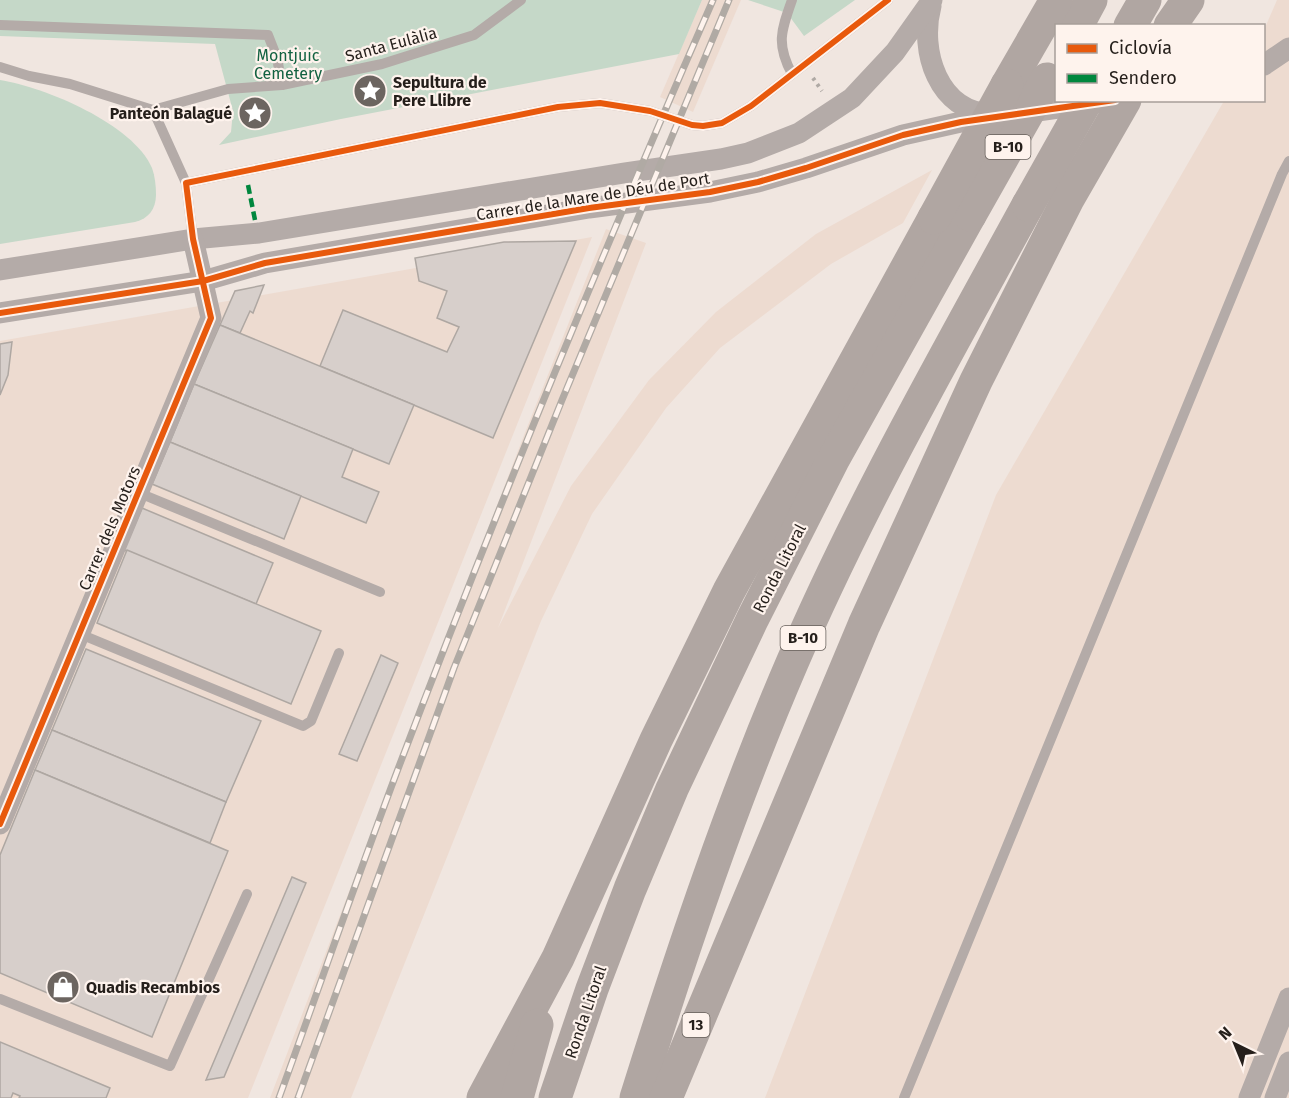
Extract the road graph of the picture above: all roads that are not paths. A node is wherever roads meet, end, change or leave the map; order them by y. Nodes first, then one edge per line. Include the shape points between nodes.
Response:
1 (521, 0) edge
2 (792, 0) edge
3 (888, 0) edge
4 (932, 0) edge
5 (1047, 0) edge
6 (1056, 0) edge
7 (1091, 0) edge
8 (1145, 0) edge
9 (1186, 0) edge
10 (1078, 24) edge
11 (1131, 24) edge
12 (1171, 24) edge
13 (0, 25) edge
14 (1289, 48) edge
15 (1265, 65) edge
16 (0, 67) edge
17 (1052, 71) edge
18 (792, 74) junction
19 (282, 85) junction
20 (1007, 85) junction
21 (1086, 102) edge
22 (1101, 102) edge
23 (1124, 102) edge
24 (153, 110) junction
25 (1016, 115) junction
26 (1289, 161) edge
27 (186, 183) junction
28 (193, 239) junction
29 (0, 270) edge
30 (203, 281) junction
31 (0, 313) edge
32 (138, 496) junction
33 (380, 592) dead end
34 (80, 634) junction
35 (339, 653) dead end
36 (0, 824) edge
37 (247, 894) dead end
38 (727, 952) junction
39 (558, 958) junction
40 (1289, 998) edge
41 (0, 999) edge
42 (523, 1026) junction
43 (1289, 1062) edge
44 (483, 1098) edge
45 (495, 1098) edge
46 (517, 1098) edge
47 (555, 1098) edge
48 (636, 1098) edge
49 (666, 1098) edge
50 (680, 1098) edge
51 (904, 1098) edge
52 (1249, 1098) edge
53 (1275, 1098) edge

1 - 19 lane, Santa Eulàlia via 474,35 382,64
2 - 18 lane via 780,45
3 - 18 lane
4 - 25 street, Carrer de la Mare de Déu de Port via 926,33 938,81 949,94 974,110
4 - 28 street, Carrer de la Mare de Déu de Port via 895,52 852,98 799,133 748,153 259,233
5 - 20 highway
6 - 20 highway
7 - 10 highway
8 - 11 highway
9 - 12 highway
13 - 19 lane via 268,35 278,58
14 - 15 street
16 - 24 lane
17 - 47 highway, Ronda Litoral / B-10, bridge via 833,460 752,621 672,789 630,889
18 - 27 lane via 722,123 692,125 632,107 580,104
19 - 24 lane, Santa Eulàlia via 228,89
20 - 39 highway, bridge via 729,591 656,740
21 - 48 highway, B-10, bridge via 867,501 792,663 715,859
22 - 25 street, Carrer de la Mare de Déu de Port
23 - 38 highway via 1068,199 981,370 798,777
24 - 27 lane
25 - 30 street, Carrer de la Mare de Déu de Port via 903,135 748,184 276,261
26 - 51 lane
27 - 28 lane
28 - 29 street, Carrer de la Mare de Déu de Port
28 - 30 street, Carrer dels Motors
30 - 31 street, Carrer de la Mare de Déu de Port
30 - 32 street, Carrer dels Motors via 211,318
32 - 33 lane via 144,495
32 - 34 street, Carrer dels Motors
34 - 35 lane via 303,726 311,721
34 - 36 street, Carrer dels Motors
37 - 41 lane via 170,1066
38 - 49 highway, 13
38 - 50 highway
39 - 42 highway
39 - 46 highway
40 - 52 street
42 - 44 highway
42 - 45 highway
43 - 53 street

